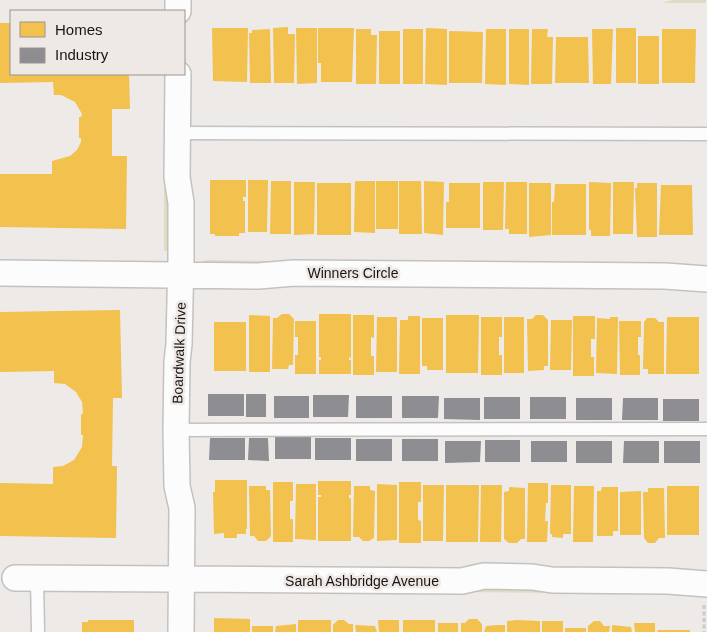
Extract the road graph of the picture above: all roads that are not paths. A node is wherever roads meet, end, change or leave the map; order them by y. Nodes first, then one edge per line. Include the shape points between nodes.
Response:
1 (178, 75) edge
2 (177, 133) junction
3 (707, 134) edge
4 (0, 273) edge
5 (181, 276) junction
6 (707, 279) edge
7 (707, 428) edge
8 (176, 430) junction
9 (26, 579) joint
10 (182, 580) junction
11 (706, 590) edge
12 (38, 632) edge
13 (181, 632) edge

1 - 2 street, Boardwalk Drive
2 - 3 lane
2 - 5 street, Boardwalk Drive
4 - 5 street, Winners Circle
5 - 6 street, Winners Circle via 333,273
5 - 8 street, Boardwalk Drive
7 - 8 lane
8 - 10 street, Boardwalk Drive via 177,486 182,508
9 - 10 street, Sarah Ashbridge Avenue
9 - 12 lane
10 - 11 street, Sarah Ashbridge Avenue via 462,581 484,576 532,576 552,580 668,581
10 - 13 street, Boardwalk Drive

